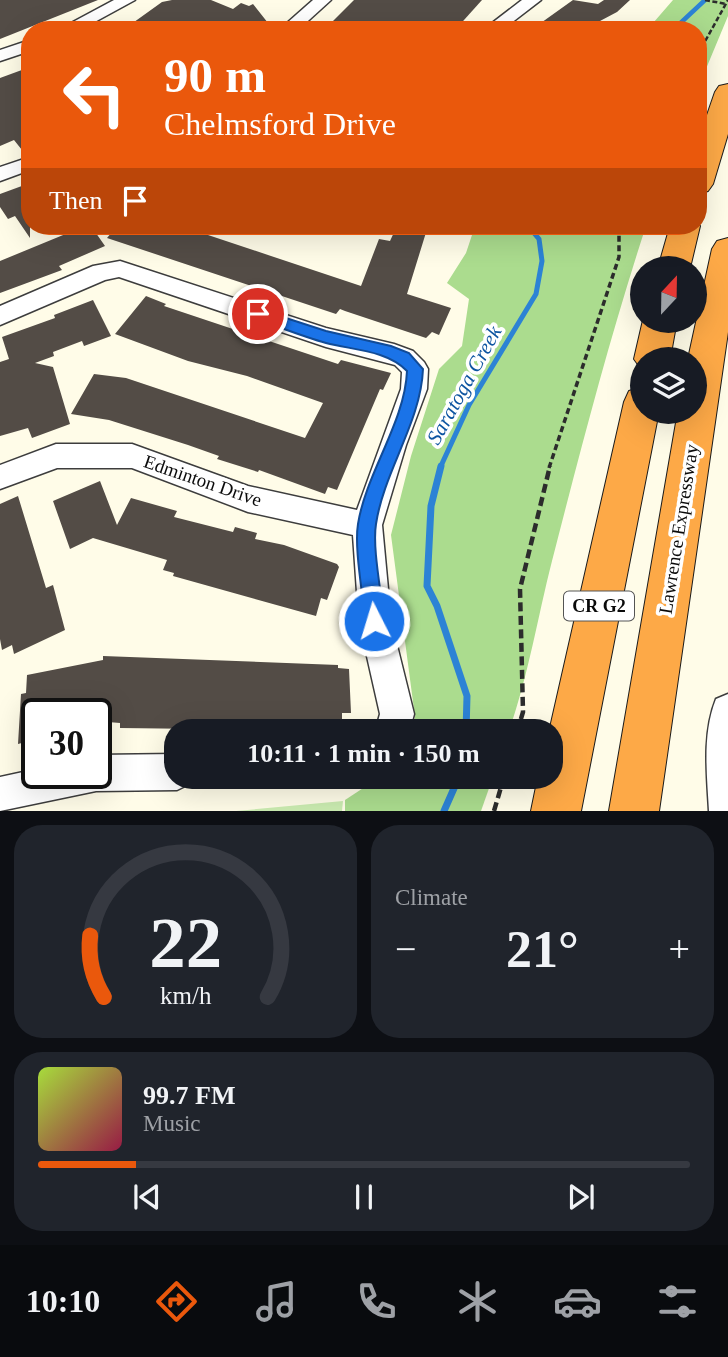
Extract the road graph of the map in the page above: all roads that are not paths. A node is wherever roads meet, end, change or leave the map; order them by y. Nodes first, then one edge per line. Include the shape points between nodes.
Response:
1 (127, 0) edge
2 (323, 0) edge
3 (533, 0) edge
4 (84, 21) edge
5 (298, 21) edge
6 (504, 21) edge
7 (21, 49) edge
8 (0, 57) edge
9 (728, 92) edge
10 (707, 156) edge
11 (21, 166) edge
12 (0, 174) edge
13 (683, 235) edge
14 (728, 249) edge
15 (677, 256) edge
16 (0, 316) edge
17 (637, 424) edge
18 (0, 477) edge
19 (367, 525) junction
20 (728, 711) edge
21 (396, 719) edge
22 (164, 772) edge
23 (112, 773) edge
24 (26, 789) edge
25 (0, 795) edge
26 (556, 811) edge
27 (634, 811) edge
28 (727, 811) edge

1 - 4 street
2 - 5 street
3 - 6 street
7 - 8 street
9 - 10 highway
11 - 12 street
13 - 15 highway
14 - 27 highway, Lawrence Expressway via 701,380
16 - 19 street via 101,272 120,269 404,358 415,369 414,389
17 - 26 highway, CR G2
18 - 19 street, Edminton Drive via 56,456 132,456 248,499
19 - 21 street via 374,621
20 - 28 street via 723,759
22 - 23 street
24 - 25 street

